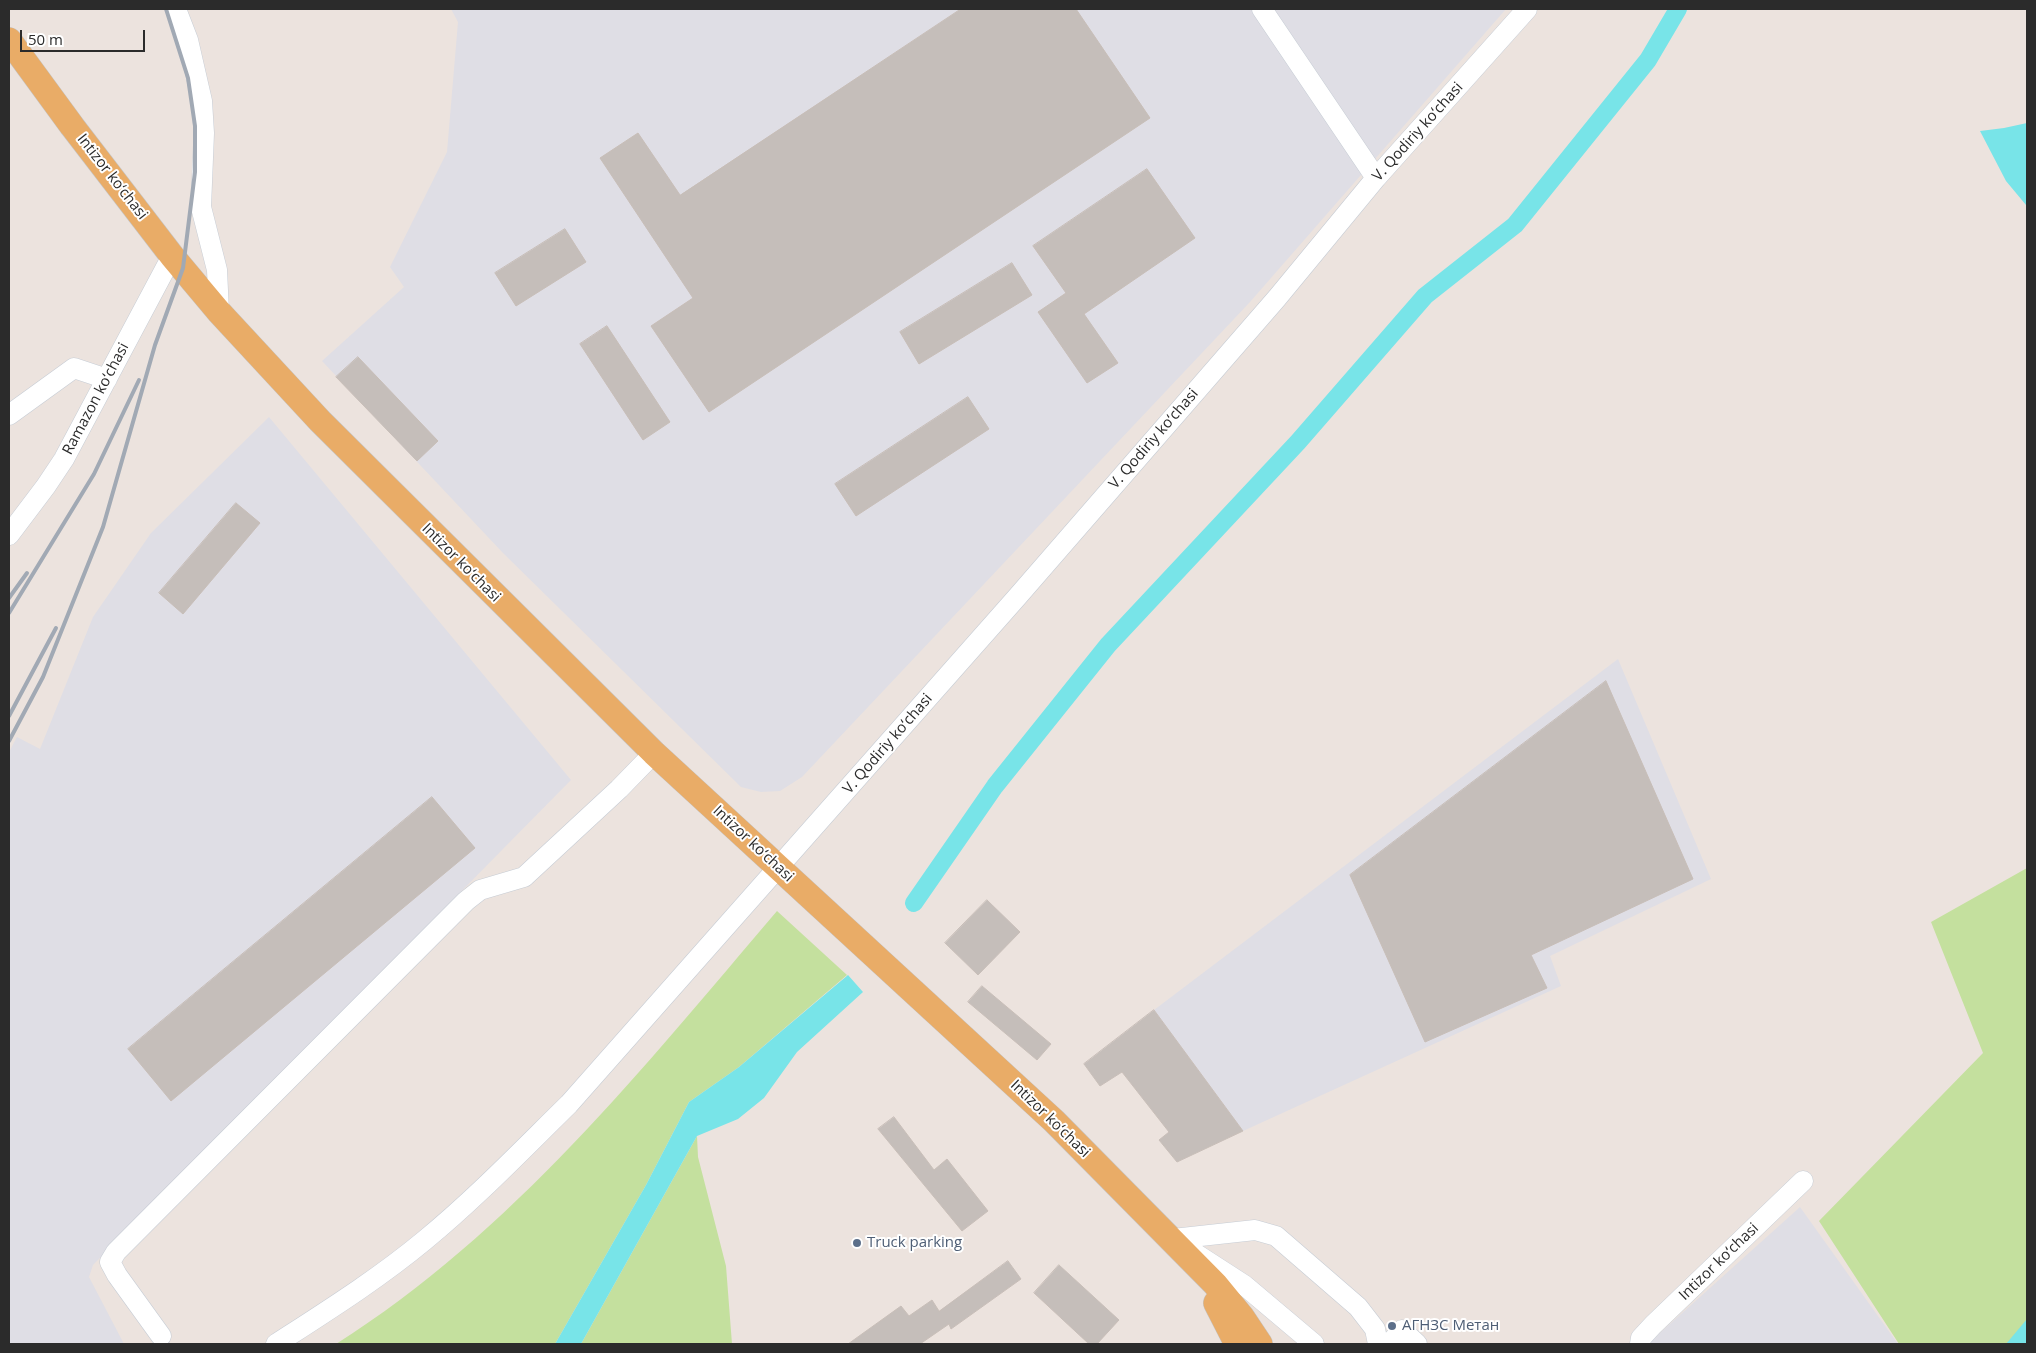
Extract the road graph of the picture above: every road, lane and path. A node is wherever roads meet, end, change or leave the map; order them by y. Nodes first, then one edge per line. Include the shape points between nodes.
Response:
1 (176, 9) edge
2 (1262, 9) edge
3 (1527, 9) edge
4 (9, 40) edge
5 (1376, 178) junction
6 (172, 256) junction
7 (219, 312) junction
8 (107, 379) junction
9 (9, 415) edge
10 (9, 535) edge
11 (654, 753) junction
12 (779, 868) junction
13 (1803, 1182) dead end
14 (1173, 1239) junction
15 (161, 1336) dead end
16 (276, 1344) edge
17 (1237, 1344) edge
18 (1260, 1344) edge
19 (1314, 1344) edge
20 (1378, 1344) edge
21 (1389, 1344) edge
22 (1417, 1344) edge
23 (1640, 1344) edge

1 - 7 street via 188,40 202,101 201,206 217,270
2 - 5 street
3 - 5 street, V. Qodiriy ko‘chasi
4 - 6 main road, Intizor ko‘chasi
5 - 12 street, V. Qodiriy ko‘chasi via 1271,305
6 - 7 main road, Intizor ko‘chasi
6 - 8 street, Ramazon ko‘chasi
7 - 11 main road, Intizor ko‘chasi via 320,421
8 - 9 street via 74,368
8 - 10 street, Ramazon ko‘chasi via 59,466
11 - 12 main road, Intizor ko‘chasi
11 - 15 street via 524,877 480,890 466,901 116,1252 110,1262
12 - 14 main road, Intizor ko‘chasi via 1054,1121
12 - 16 street, V. Qodiriy ko‘chasi via 569,1104 499,1173 390,1268
13 - 23 street, Intizor ko‘chasi via 1653,1325 1641,1338
14 - 17 main road via 1210,1293
14 - 18 main road via 1229,1300
14 - 19 street, Intizor ko‘chasi via 1244,1285
14 - 20 street via 1255,1230 1276,1236 1358,1307 1375,1329
21 - 22 street via 1402,1330

